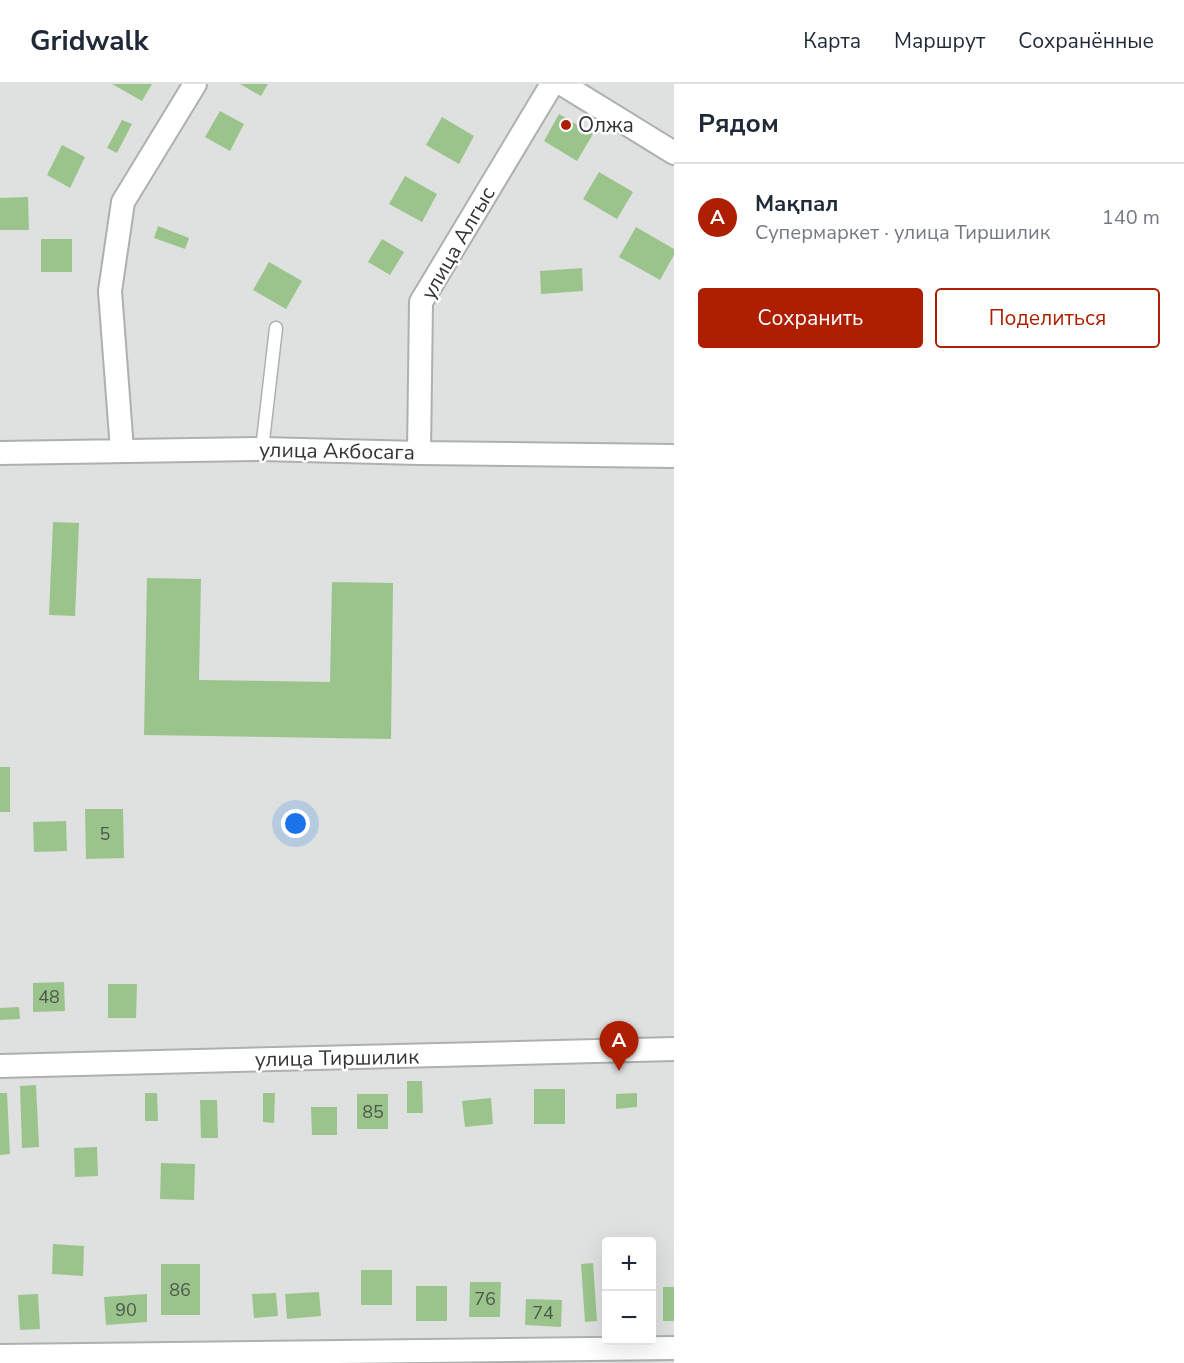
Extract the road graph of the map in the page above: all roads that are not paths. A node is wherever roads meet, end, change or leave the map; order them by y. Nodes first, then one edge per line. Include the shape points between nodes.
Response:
1 (195, 84) edge
2 (552, 84) edge
3 (562, 84) edge
4 (674, 153) edge
5 (276, 328) dead end
6 (262, 449) junction
7 (122, 450) junction
8 (0, 453) edge
9 (419, 453) junction
10 (674, 456) edge
11 (674, 1049) edge
12 (0, 1066) edge
13 (674, 1348) edge
14 (0, 1356) edge

1 - 7 street via 123,202 110,291
2 - 9 street, улица Алгыс via 421,302
3 - 4 street
5 - 6 lane
6 - 7 street, улица Акбосага
6 - 9 street, улица Акбосага
7 - 8 street, улица Акбосага
9 - 10 street, улица Акбосага
11 - 12 street, улица Тиршилик
13 - 14 street

